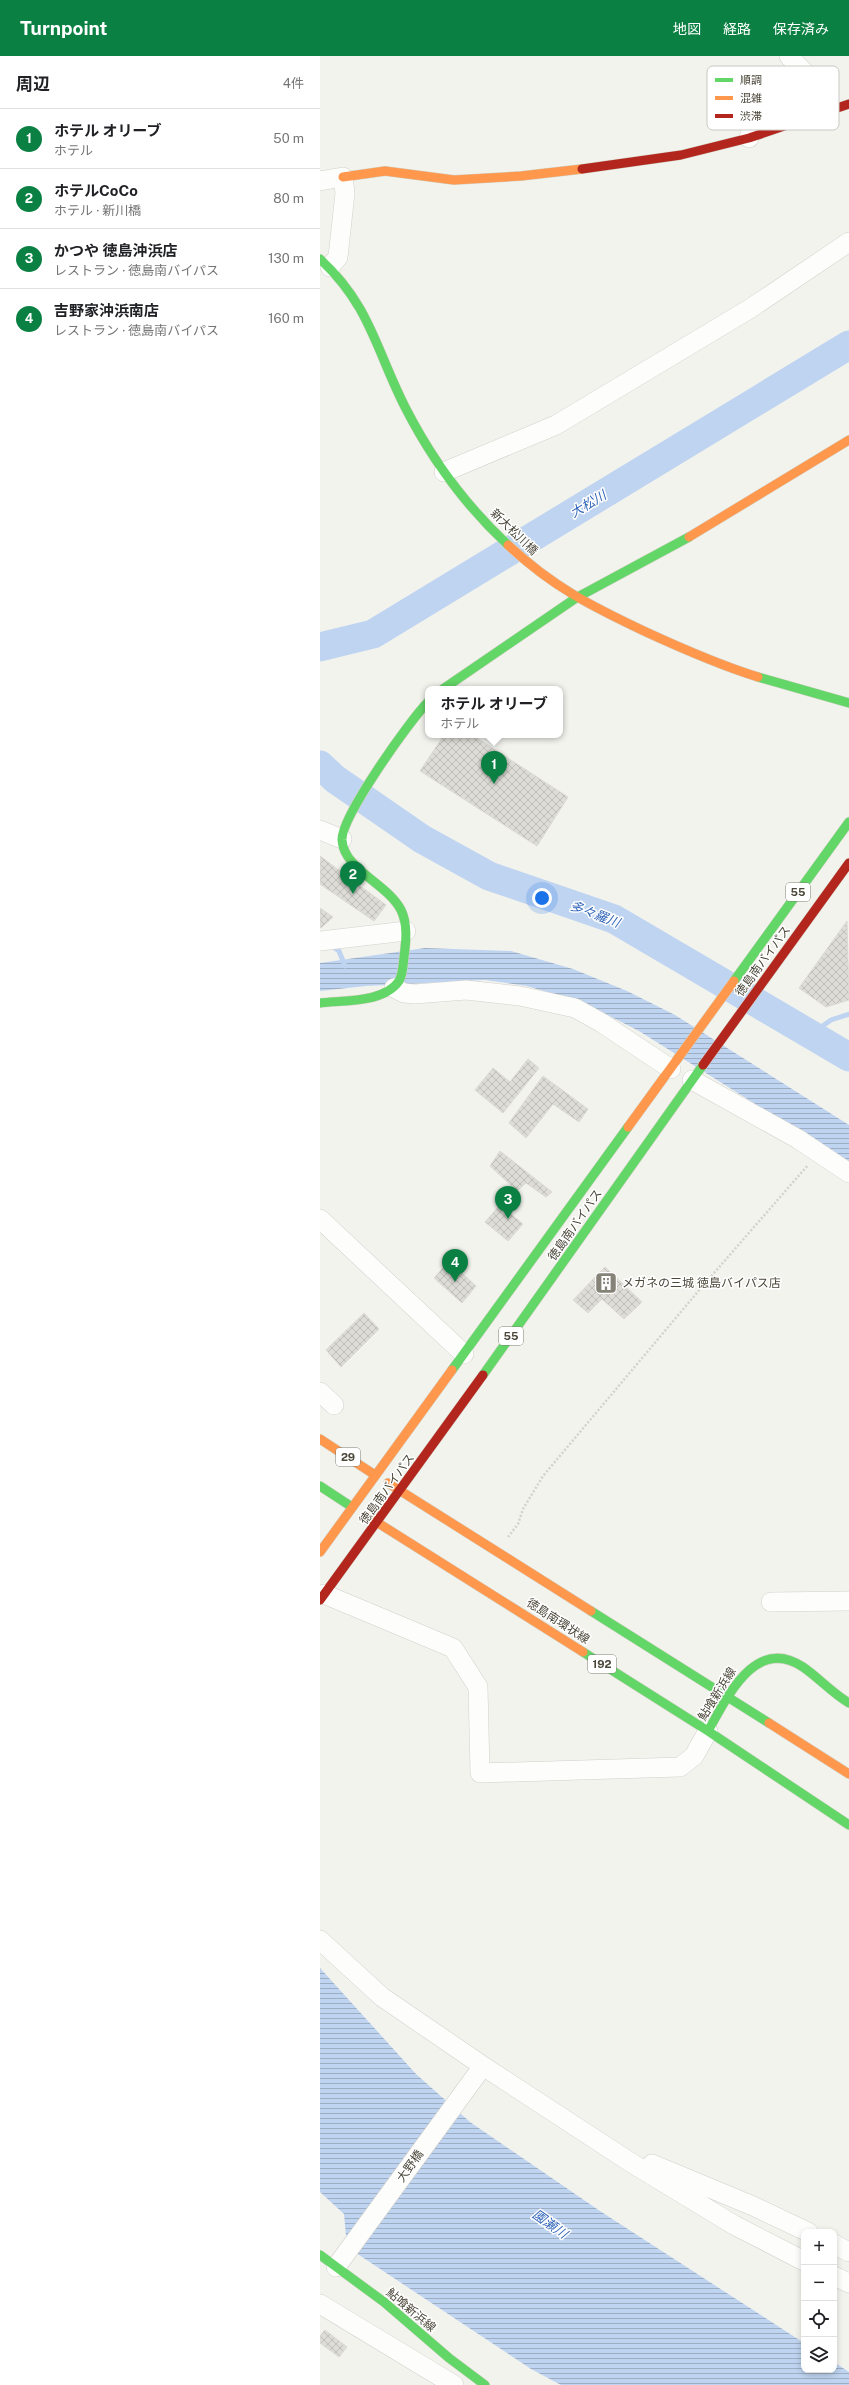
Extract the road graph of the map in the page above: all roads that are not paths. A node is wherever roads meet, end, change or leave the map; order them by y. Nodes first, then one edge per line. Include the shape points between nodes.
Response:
1 (789, 56) edge
2 (798, 66) edge
3 (849, 104) edge
4 (839, 107) edge
5 (753, 130) edge
6 (773, 130) edge
7 (749, 138) junction
8 (343, 177) junction
9 (320, 181) edge
10 (849, 242) edge
11 (325, 263) edge
12 (849, 440) edge
13 (449, 478) junction
14 (576, 598) junction
15 (448, 686) edge
16 (849, 703) edge
17 (425, 705) edge
18 (849, 822) edge
19 (320, 830) edge
20 (342, 839) junction
21 (849, 864) edge
22 (407, 937) junction
23 (320, 941) edge
24 (397, 984) junction
25 (320, 1003) edge
26 (674, 1064) junction
27 (694, 1078) junction
28 (849, 1173) edge
29 (320, 1219) edge
30 (464, 1354) junction
31 (320, 1392) edge
32 (334, 1405) dead end
33 (320, 1439) edge
34 (375, 1475) junction
35 (320, 1486) edge
36 (401, 1491) junction
37 (352, 1507) junction
38 (378, 1522) junction
39 (320, 1552) edge
40 (322, 1597) edge
41 (849, 1601) edge
42 (771, 1602) dead end
43 (728, 1698) junction
44 (849, 1703) edge
45 (708, 1731) junction
46 (849, 1774) edge
47 (849, 1825) edge
48 (320, 1940) edge
49 (478, 2073) junction
50 (630, 2162) junction
51 (802, 2229) edge
52 (837, 2246) edge
53 (849, 2252) edge
54 (330, 2259) edge
55 (801, 2259) edge
56 (837, 2277) edge
57 (849, 2283) edge
58 (320, 2304) edge
59 (454, 2385) edge
60 (485, 2385) edge

1 - 2 street
3 - 4 main road
5 - 7 street
6 - 7 main road
7 - 8 main road via 681,155 521,176 454,180 385,171
8 - 9 street
8 - 11 street via 345,193 338,257
10 - 13 street via 751,308 556,425
11 - 13 main road, 新大松川橋 via 349,288 366,316 400,398 429,451
12 - 14 main road via 713,524
13 - 14 main road, 新大松川橋 via 487,526 523,560
14 - 15 main road
14 - 16 main road, 新大松川橋 via 700,657
17 - 20 main road via 374,777 348,819 342,831
18 - 26 main road, 徳島南バイパス / 55
19 - 20 street
20 - 22 main road via 344,850 353,864 385,887 400,906 405,915
21 - 27 main road, 徳島南バイパス / 55
22 - 23 street
22 - 24 main road
24 - 25 main road via 383,995
24 - 26 street via 404,993 466,990 520,996 574,1008
26 - 30 main road, 徳島南バイパス / 55
27 - 28 street via 798,1139
27 - 36 main road, 徳島南バイパス / 55
29 - 30 street
30 - 34 main road, 徳島南バイパス / 55
31 - 32 street
33 - 34 main road, 29
34 - 36 main road
34 - 37 main road, 徳島南バイパス / 55
35 - 37 main road, 徳島南環状線
36 - 38 main road, 徳島南バイパス / 55
36 - 43 main road
37 - 38 main road, 徳島南環状線 / 192
37 - 39 main road, 徳島南バイパス / 55
38 - 40 main road, 徳島南バイパス / 55
38 - 45 main road, 徳島南環状線 / 192
40 - 45 street via 453,1648 478,1687 480,1773 680,1766 694,1756
41 - 42 street
43 - 44 main road, 鮎喰新浜線 via 748,1668 768,1657 783,1658 801,1666 824,1687
43 - 45 main road, 鮎喰新浜線
43 - 46 main road
45 - 47 main road, 徳島南環状線 / 192
48 - 49 street via 382,1997
49 - 50 street
49 - 54 street, 大野橋
50 - 51 street via 639,2158
50 - 55 street via 734,2225
52 - 53 street
54 - 60 main road, 鮎喰新浜線
56 - 57 street
58 - 59 street

